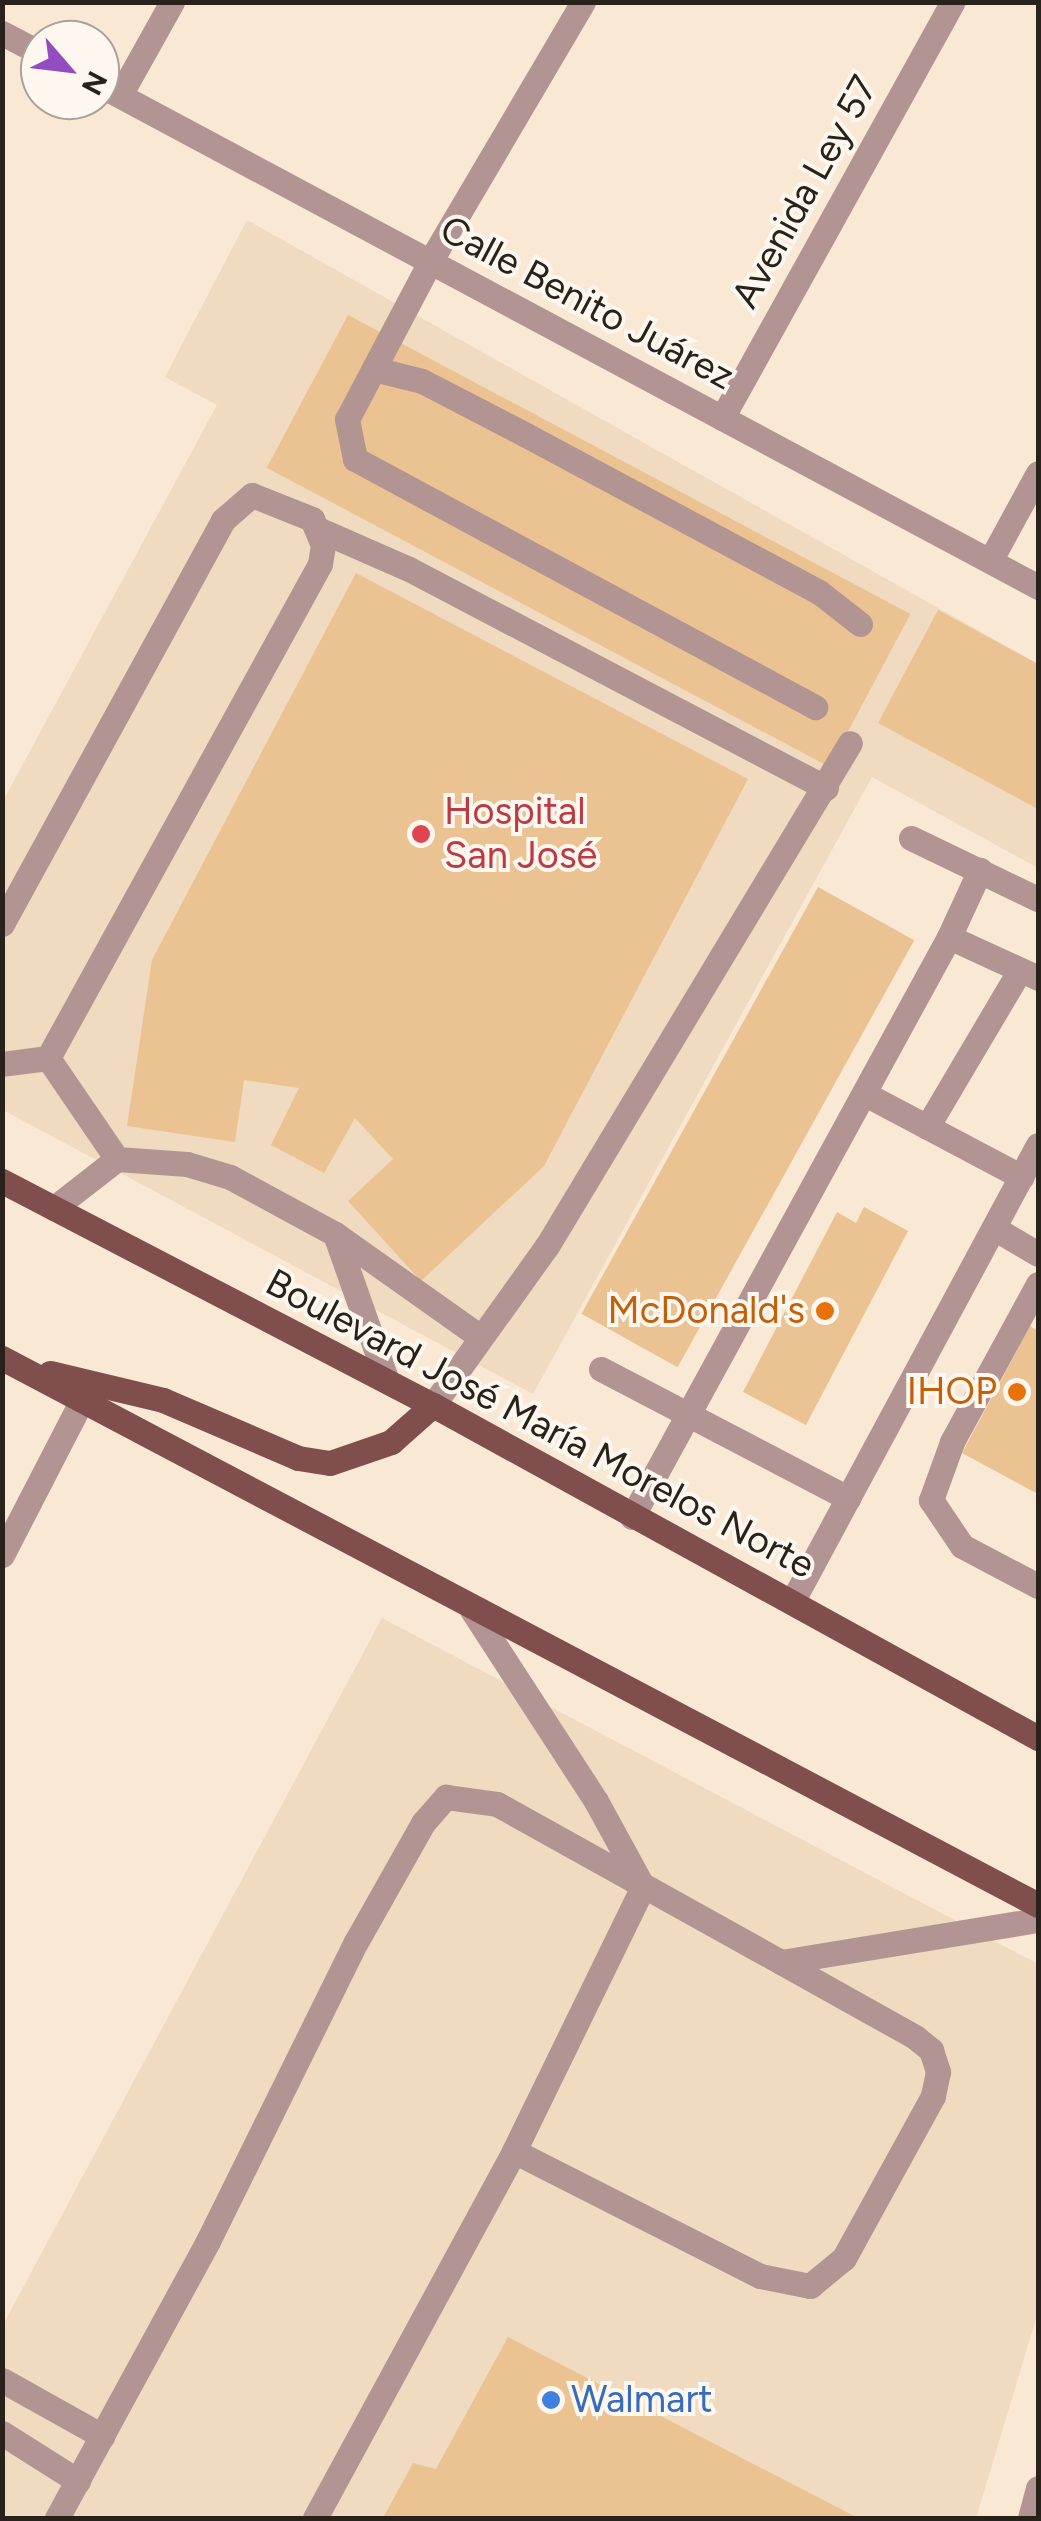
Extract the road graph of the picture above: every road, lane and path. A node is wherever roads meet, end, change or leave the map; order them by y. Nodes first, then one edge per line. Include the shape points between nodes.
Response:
1 (172, 2) edge
2 (583, 2) edge
3 (953, 2) edge
4 (120, 76) edge
5 (120, 95) edge
6 (431, 260) junction
7 (374, 369) junction
8 (722, 418) junction
9 (1038, 473) edge
10 (320, 530) junction
11 (990, 560) junction
12 (1038, 587) edge
13 (860, 624) dead end
14 (815, 707) dead end
15 (850, 743) dead end
16 (826, 788) junction
17 (911, 838) dead end
18 (980, 870) junction
19 (1038, 898) edge
20 (2, 924) edge
21 (949, 938) junction
22 (1029, 974) edge
23 (48, 1058) junction
24 (2, 1064) edge
25 (868, 1095) junction
26 (927, 1126) junction
27 (1038, 1145) edge
28 (118, 1159) junction
29 (1022, 1177) junction
30 (2, 1181) edge
31 (54, 1208) junction
32 (994, 1228) junction
33 (334, 1234) junction
34 (1038, 1254) edge
35 (1038, 1284) edge
36 (479, 1336) junction
37 (12, 1362) edge
38 (601, 1369) dead end
39 (388, 1381) junction
40 (82, 1400) junction
41 (432, 1404) junction
42 (688, 1417) junction
43 (848, 1498) junction
44 (632, 1518) junction
45 (2, 1555) edge
46 (1038, 1586) edge
47 (792, 1602) junction
48 (472, 1610) junction
49 (1038, 1738) edge
50 (643, 1887) junction
51 (1038, 1905) edge
52 (1038, 1920) edge
53 (781, 1962) junction
54 (514, 2151) junction
55 (2, 2380) edge
56 (2, 2433) edge
57 (102, 2436) junction
58 (78, 2481) junction
59 (1038, 2488) edge
60 (57, 2518) edge
61 (315, 2518) edge
62 (1030, 2518) edge

1 - 4 street
2 - 6 street
3 - 8 street, Avenida Ley 57
5 - 6 street, Calle Benito Juárez
6 - 7 street
6 - 8 street, Calle Benito Juárez
7 - 13 street via 422,381 492,417 819,592
7 - 14 street via 347,419 356,459
8 - 11 street, Calle Benito Juárez
9 - 11 street
10 - 16 street via 409,569
10 - 20 street via 280,502 252,495 239,500
10 - 23 street via 320,564
11 - 12 street, Calle Benito Juárez
15 - 16 street
16 - 36 street via 547,1246
17 - 18 street
18 - 19 street
18 - 21 street
21 - 22 street
21 - 25 street
22 - 26 street
23 - 24 street
23 - 28 street
25 - 26 street
25 - 42 street
26 - 29 street
27 - 29 street
28 - 31 street
28 - 33 street via 187,1164 230,1177
29 - 32 street
30 - 31 main road, Boulevard José María Morelos Norte
31 - 39 main road, Boulevard José María Morelos Norte
32 - 34 street
32 - 43 street
33 - 36 street
33 - 39 street
35 - 46 street via 952,1442 931,1500 962,1546
36 - 41 street
37 - 40 main road
37 - 41 main road via 163,1400 298,1458 330,1463 391,1442
38 - 42 street
39 - 41 main road, Boulevard José María Morelos Norte
40 - 45 street
40 - 48 main road
41 - 44 main road, Boulevard José María Morelos Norte
42 - 43 street
42 - 44 street
43 - 47 street
44 - 47 main road, Boulevard José María Morelos Norte
47 - 49 main road, Boulevard José María Morelos Norte
48 - 50 street via 596,1800
48 - 51 main road
50 - 53 street
50 - 54 street
50 - 57 street via 497,1804 456,1796 433,1809 356,1942
52 - 53 street
53 - 54 street via 916,2037 931,2050 938,2072 924,2112 829,2275 810,2286 776,2282
54 - 61 street
55 - 57 street
56 - 58 street
57 - 58 street
58 - 60 street
59 - 62 street

